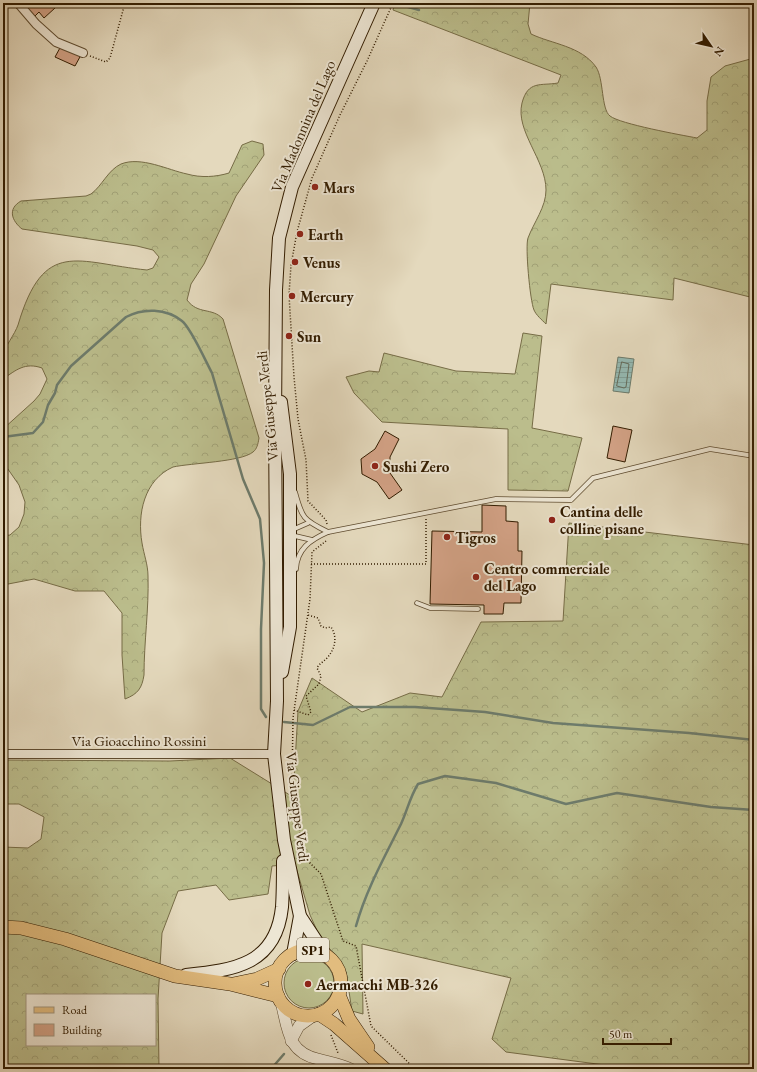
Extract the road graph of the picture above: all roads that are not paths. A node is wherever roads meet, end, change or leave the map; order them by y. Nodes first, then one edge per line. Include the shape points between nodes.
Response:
1 (18, 3) edge
2 (374, 3) edge
3 (83, 53) road end
4 (276, 339) junction
5 (754, 456) edge
6 (275, 472) junction
7 (290, 474) junction
8 (308, 523) junction
9 (289, 531) junction
10 (328, 532) junction
11 (312, 540) junction
12 (276, 599) junction
13 (417, 603) dead end
14 (478, 609) dead end
15 (290, 627) junction
16 (277, 701) junction
17 (3, 754) edge
18 (274, 754) junction
19 (284, 840) junction
20 (300, 916) junction
21 (3, 927) edge
22 (293, 954) junction
23 (325, 954) junction
24 (278, 969) junction
25 (174, 976) junction
26 (230, 984) junction
27 (339, 996) junction
28 (280, 999) junction
29 (316, 1015) junction
30 (291, 1041) junction
31 (335, 1066) edge
32 (382, 1066) edge
33 (351, 1069) edge

1 - 3 street via 56,42
2 - 4 main road, Via Madonnina del Lago via 292,187 279,238
4 - 6 main road, Via Giuseppe Verdi
4 - 7 main road, Via Giuseppe Verdi
5 - 10 lane via 710,449 593,478 571,500 496,499
6 - 9 main road, Via Giuseppe Verdi via 282,524
6 - 12 main road, Via Giuseppe Verdi
7 - 8 lane via 300,510
7 - 9 main road, Via Giuseppe Verdi
8 - 9 lane
8 - 10 lane
9 - 11 lane via 295,536
9 - 12 main road, Via Giuseppe Verdi via 282,541 281,583
9 - 15 main road, Via Giuseppe Verdi
10 - 11 lane
11 - 15 lane via 297,557
12 - 16 main road, Via Giuseppe Verdi
13 - 14 lane via 430,608
15 - 16 main road, Via Giuseppe Verdi
16 - 18 main road, Via Giuseppe Verdi
17 - 18 street, Via Gioacchino Rossini
18 - 19 main road, Via Giuseppe Verdi
19 - 20 main road, Via Giuseppe Verdi
19 - 25 main road via 282,908 276,932 262,954 242,966 219,972
20 - 22 main road, Via Giuseppe Verdi
20 - 23 main road, Via Giuseppe Verdi
21 - 25 main road, SP1 via 21,928 64,938
22 - 23 main road, SP1 via 309,950
22 - 24 main road, SP1
23 - 27 main road, SP1 via 335,964 341,977
24 - 26 main road, SP1 via 257,979
24 - 28 main road, SP1 via 276,978
25 - 26 main road, SP1
26 - 28 main road, SP1
27 - 29 main road via 334,1003
27 - 32 main road, SP1 via 348,1019
28 - 29 main road, SP1 via 295,1013
28 - 30 street
29 - 30 street via 299,1026
29 - 32 main road, SP1 via 334,1024
30 - 31 street via 304,1054
31 - 33 street

